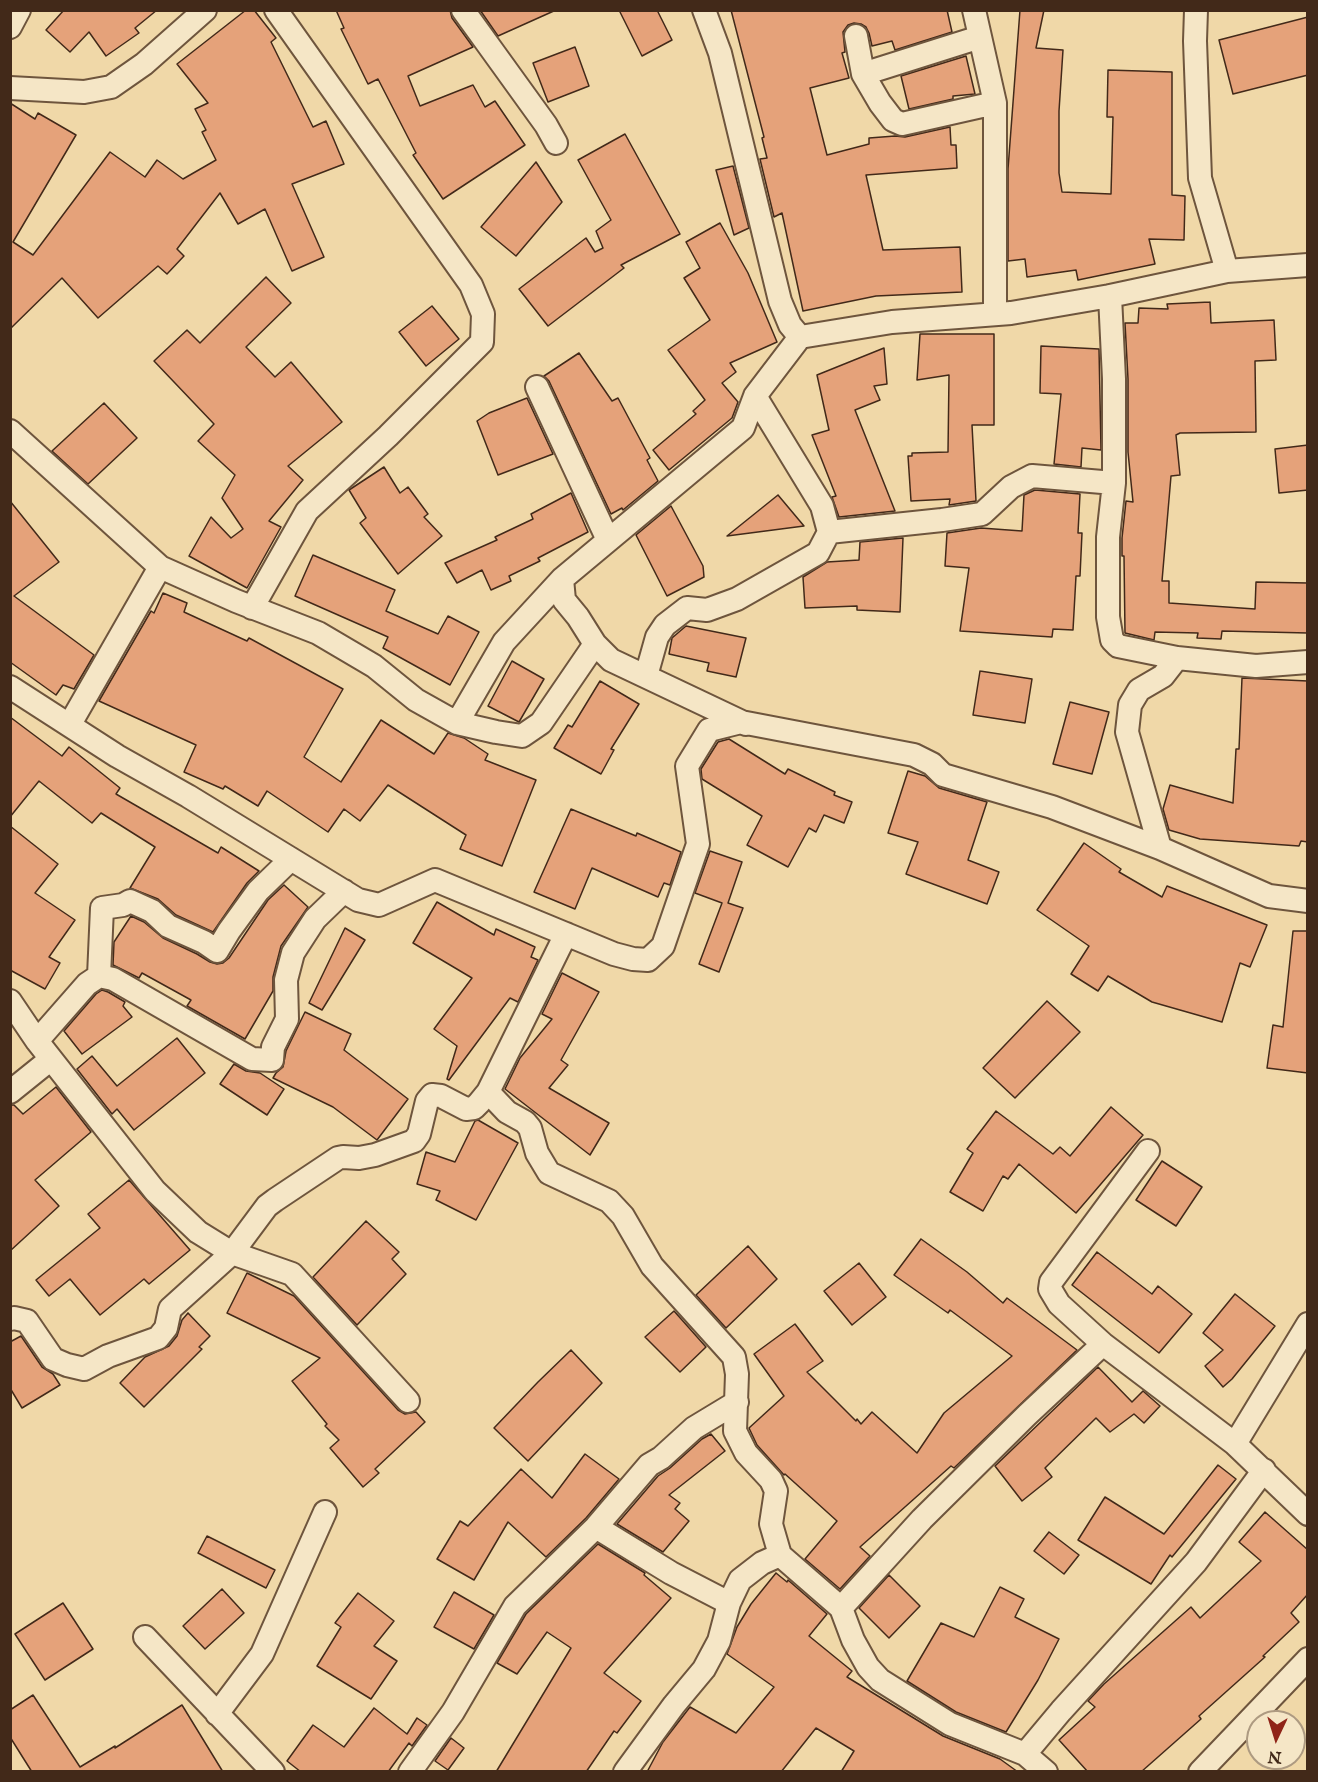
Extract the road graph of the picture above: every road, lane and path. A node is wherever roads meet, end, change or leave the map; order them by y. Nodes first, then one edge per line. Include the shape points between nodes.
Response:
1 (19, 10) edge
2 (205, 10) edge
3 (276, 10) edge
4 (463, 10) edge
5 (704, 10) edge
6 (974, 10) edge
7 (1196, 10) edge
8 (10, 27) edge
9 (856, 36) dead end
10 (980, 37) junction
11 (863, 74) junction
12 (10, 88) edge
13 (995, 103) junction
14 (556, 143) dead end
15 (1308, 266) edge
16 (1227, 271) junction
17 (1110, 296) junction
18 (995, 314) junction
19 (800, 337) junction
20 (537, 387) dead end
21 (755, 396) junction
22 (10, 431) edge
23 (1114, 483) junction
24 (829, 532) junction
25 (608, 540) junction
26 (160, 567) junction
27 (562, 579) junction
28 (252, 608) junction
29 (595, 644) junction
30 (1177, 658) junction
31 (1308, 662) edge
32 (646, 675) junction
33 (10, 687) edge
34 (741, 722) junction
35 (457, 723) junction
36 (70, 724) junction
37 (782, 738) dead end
38 (1160, 848) junction
39 (291, 859) junction
40 (344, 891) junction
41 (1308, 901) edge
42 (566, 934) junction
43 (99, 976) junction
44 (10, 1001) edge
45 (37, 1041) junction
46 (51, 1059) junction
47 (10, 1092) edge
48 (488, 1092) junction
49 (1148, 1151) dead end
50 (232, 1253) junction
51 (12, 1316) edge
52 (1308, 1324) edge
53 (1103, 1344) junction
54 (408, 1401) dead end
55 (737, 1402) junction
56 (1235, 1444) junction
57 (1264, 1470) junction
58 (325, 1512) dead end
59 (1308, 1514) edge
60 (596, 1527) junction
61 (780, 1555) junction
62 (729, 1603) junction
63 (841, 1608) junction
64 (145, 1637) dead end
65 (1308, 1659) edge
66 (217, 1714) junction
67 (1025, 1754) junction
68 (273, 1772) edge
69 (410, 1772) edge
70 (625, 1772) edge
71 (1046, 1772) edge
72 (1200, 1772) edge

1 - 8 street
2 - 12 street via 144,64 111,87 84,92
3 - 28 street via 471,285 483,314 482,342 307,511
4 - 14 street
5 - 19 street via 720,53 780,301 790,326
6 - 10 street
7 - 16 street via 1200,178
9 - 11 street
10 - 11 street
10 - 13 street
11 - 13 street via 893,120 902,124
13 - 18 street
15 - 16 street
16 - 17 street
17 - 18 street
17 - 23 street
18 - 19 street via 892,322
19 - 21 street
20 - 25 street
21 - 24 street via 822,506
21 - 25 street via 742,428
22 - 26 street
23 - 24 street via 1032,476 1011,487 982,514
23 - 30 street via 1108,537 1108,617 1112,640 1118,646
24 - 32 street via 818,553 737,599 707,610 687,608 665,625 657,637
25 - 27 street
26 - 28 street
26 - 36 street
27 - 29 street via 564,600
27 - 35 street via 504,642
28 - 35 street via 318,633
29 - 32 street via 611,660
29 - 35 street via 541,723 522,736
30 - 31 street via 1256,666
30 - 38 street via 1163,676 1139,690 1130,705 1127,732
32 - 34 street
33 - 36 street
34 - 37 street
34 - 38 street via 914,755 943,775 1052,807
34 - 42 street via 709,730 687,766 698,844 663,946 648,960 633,959
36 - 39 street
38 - 41 street via 1269,896
39 - 40 street
39 - 43 street via 258,891 217,951 130,901 102,908
40 - 42 street via 358,900 379,905 435,880
40 - 43 street via 315,919 293,953 286,980 287,1019 273,1047 272,1060 252,1059 113,979
42 - 48 street
43 - 45 street via 87,984
44 - 45 street
45 - 46 street
46 - 47 street
46 - 50 street via 155,1191 198,1232
48 - 50 street via 479,1104 466,1109 432,1095 414,1140 375,1155 343,1156 331,1161 267,1206
48 - 55 street via 530,1128 537,1153 549,1173 609,1201 623,1216 652,1266 734,1357
49 - 53 street via 1051,1282 1050,1289 1059,1304
50 - 51 street via 170,1309 166,1328 158,1338 84,1369 53,1359 27,1321
50 - 54 street via 292,1274
52 - 56 street
53 - 56 street
53 - 63 street via 922,1519
55 - 60 street via 694,1428 649,1465
55 - 61 street via 738,1441 776,1491 771,1524
56 - 57 street
57 - 59 street
57 - 67 street via 1196,1562
58 - 66 street via 262,1654
60 - 62 street
60 - 69 street via 515,1606 453,1712
61 - 62 street via 740,1580
61 - 63 street
62 - 70 street via 719,1641 704,1669
63 - 67 street via 853,1640 880,1680 950,1724
64 - 66 street
65 - 72 street
66 - 68 street
67 - 71 street

